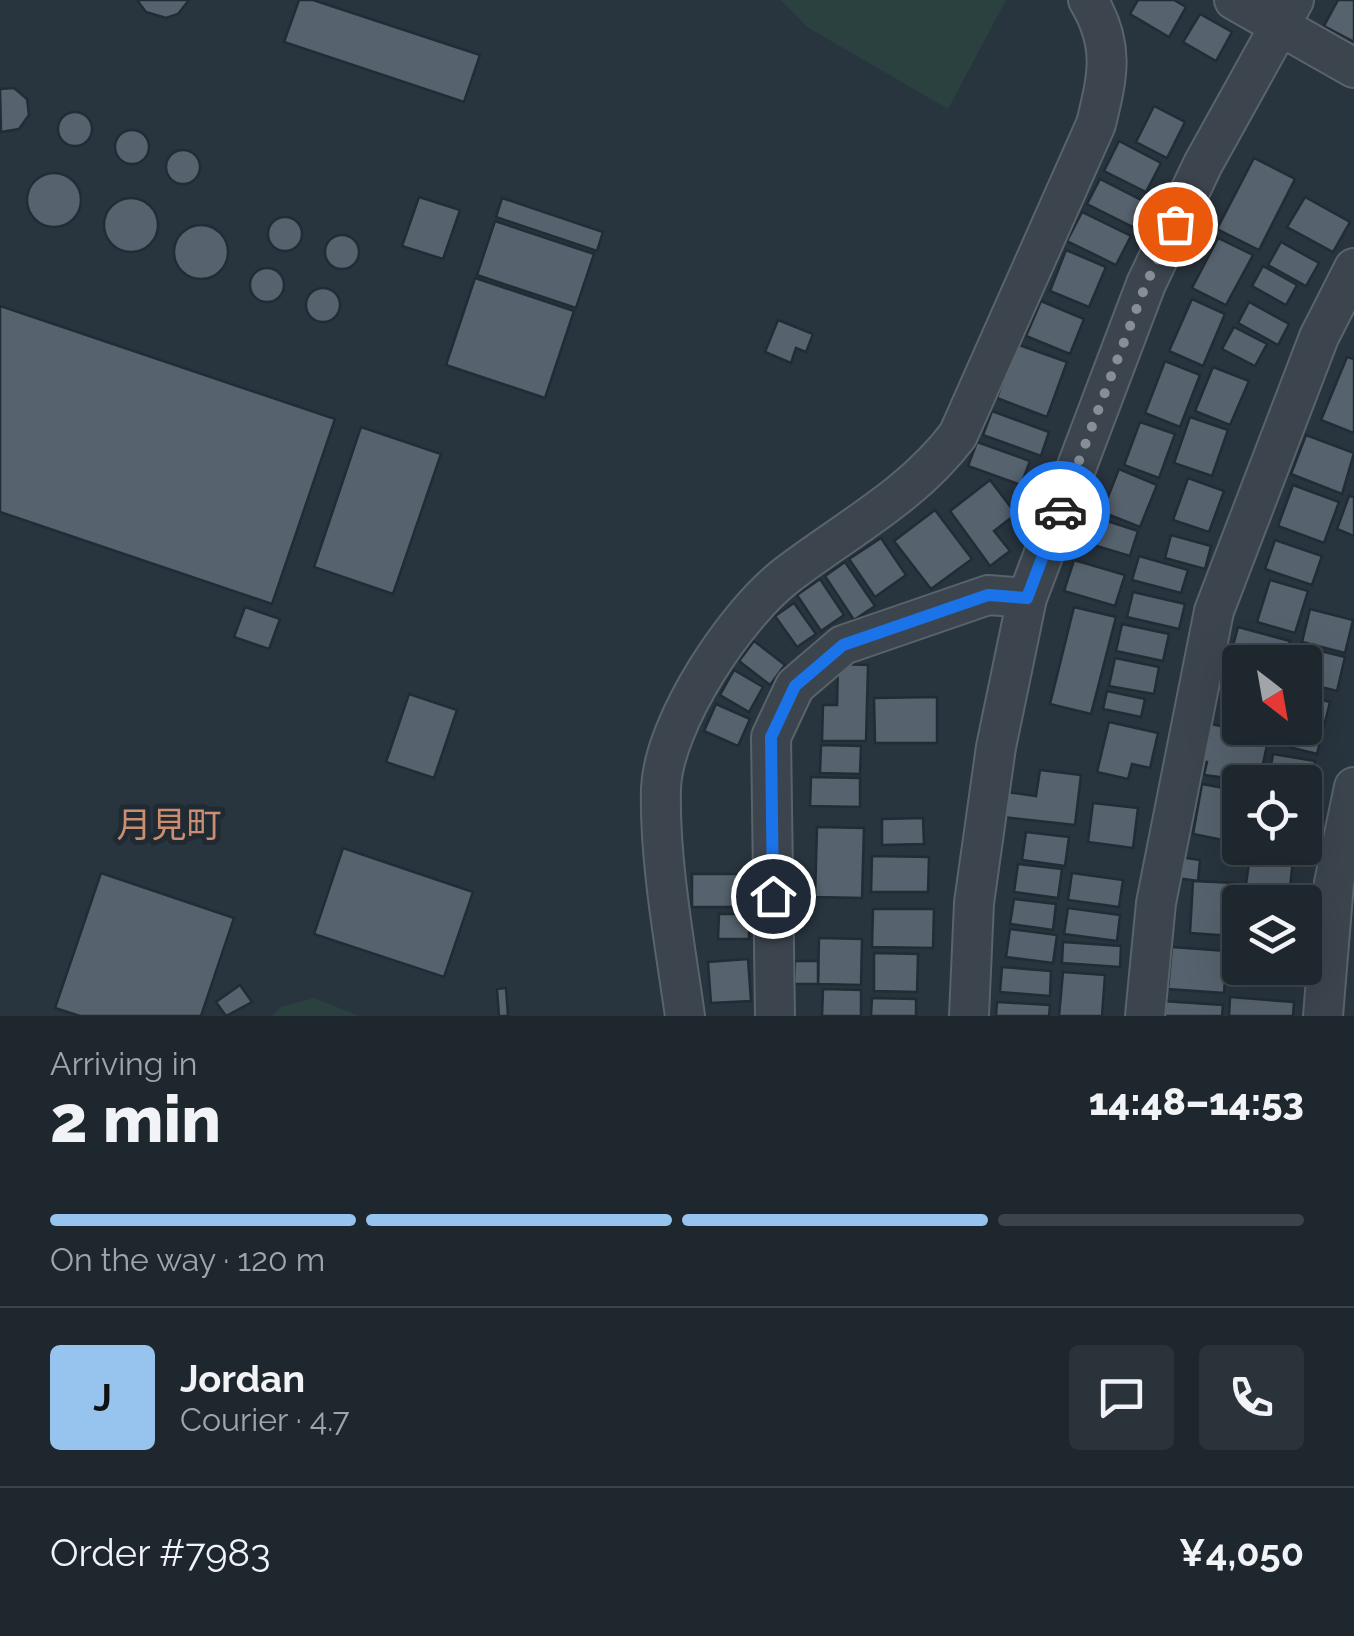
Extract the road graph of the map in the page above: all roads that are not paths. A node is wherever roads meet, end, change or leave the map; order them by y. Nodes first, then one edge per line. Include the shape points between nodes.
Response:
1 (1088, 0) edge
2 (1234, 0) edge
3 (1287, 12) edge
4 (1354, 68) edge
5 (1354, 268) edge
6 (1027, 598) junction
7 (1354, 787) edge
8 (686, 1016) edge
9 (775, 1016) edge
10 (969, 1016) edge
11 (1146, 1016) edge
12 (1323, 1016) edge

1 - 8 street via 1102,23 1109,70 1096,124 958,434 933,468 754,604 725,641 672,736 661,786
2 - 3 street
3 - 4 street
3 - 6 street via 1146,284
5 - 11 street via 1319,337 1214,612 1156,903
6 - 9 street via 988,595 843,645 795,686 771,737
6 - 10 street via 996,747 974,903
7 - 12 street via 1334,883

